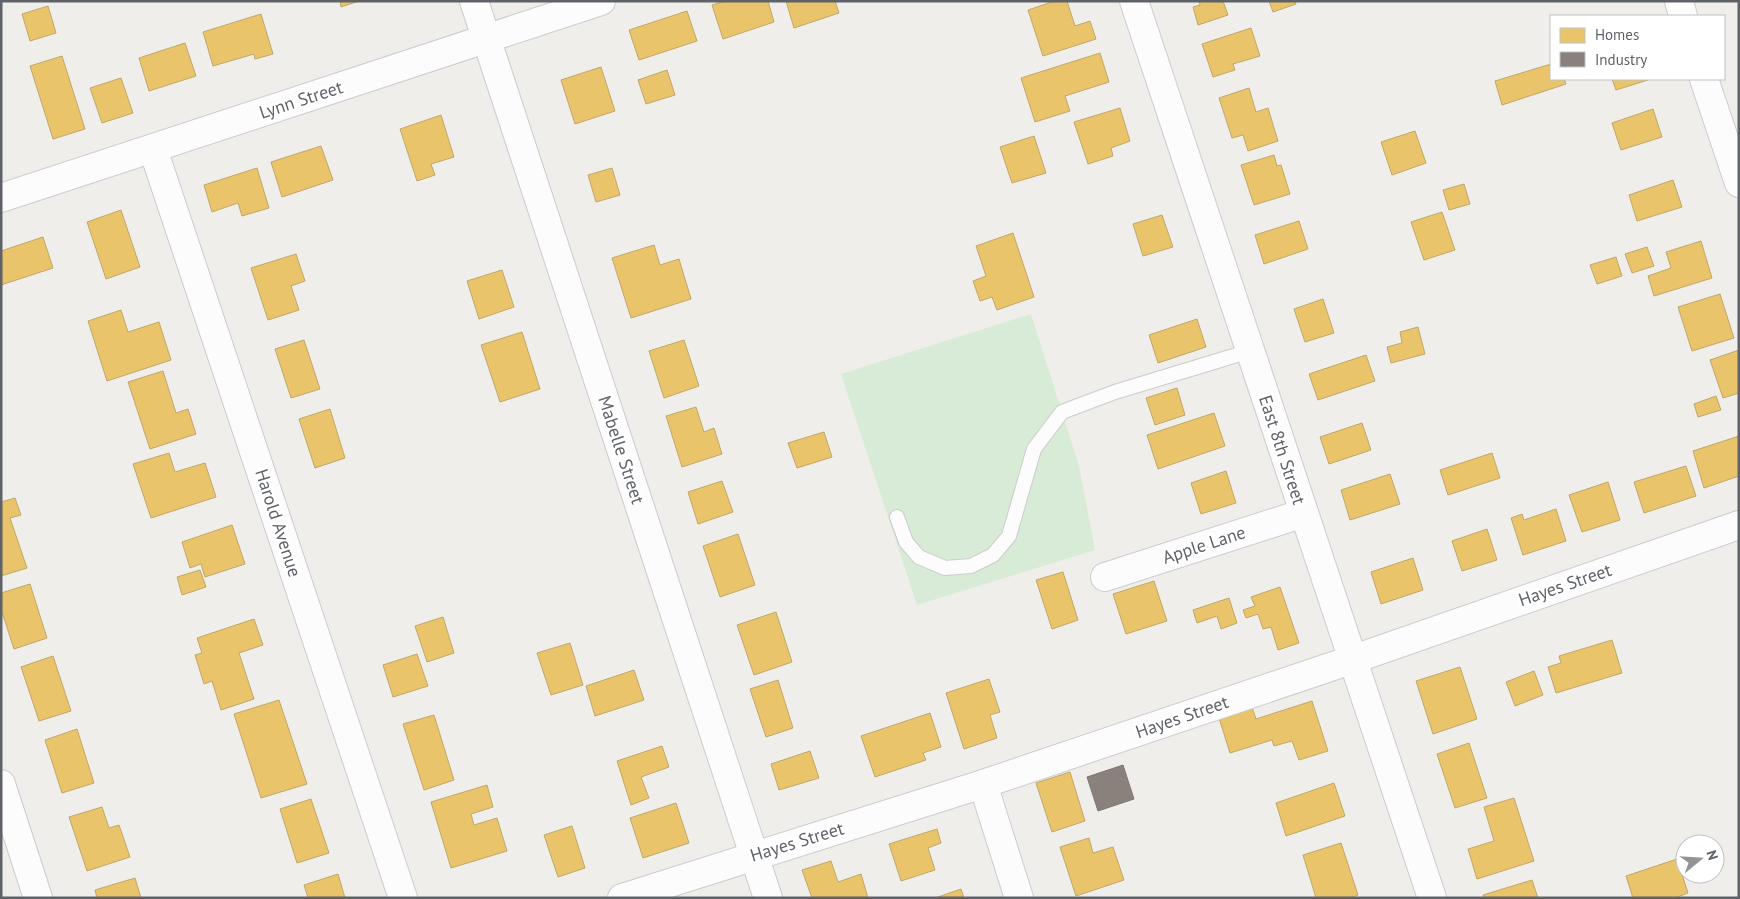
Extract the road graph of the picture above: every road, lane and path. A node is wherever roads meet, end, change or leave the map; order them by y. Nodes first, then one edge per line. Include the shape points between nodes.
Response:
1 (474, 1) edge
2 (601, 1) edge
3 (1134, 1) edge
4 (1678, 1) edge
5 (1684, 15) edge
6 (487, 40) junction
7 (1704, 80) edge
8 (153, 149) junction
9 (1739, 183) edge
10 (1, 198) edge
11 (1250, 351) junction
12 (1304, 513) junction
13 (897, 517) dead end
14 (1739, 524) edge
15 (1105, 577) dead end
16 (1354, 659) junction
17 (1, 784) edge
18 (982, 784) junction
19 (754, 855) junction
20 (38, 898) edge
21 (403, 898) edge
22 (622, 898) edge
23 (768, 898) edge
24 (1019, 898) edge
25 (1432, 898) edge

1 - 6 street, Mabelle Street
2 - 6 street, Lynn Street
3 - 11 street, East 8th Street
4 - 5 street
6 - 8 street, Lynn Street
6 - 19 street, Mabelle Street
7 - 9 street
8 - 10 street, Lynn Street
8 - 21 street, Harold Avenue
11 - 12 street, East 8th Street
11 - 13 lane via 1115,392 1062,412 1034,449 1009,536 993,556 971,566 945,568 919,557 906,542
12 - 15 street, Apple Lane
12 - 16 street, East 8th Street
14 - 16 street, Hayes Street
16 - 18 street, Hayes Street
16 - 25 street, East 8th Street
17 - 20 street
18 - 19 street, Hayes Street
18 - 24 street
19 - 22 street, Hayes Street
19 - 23 street, Mabelle Street

